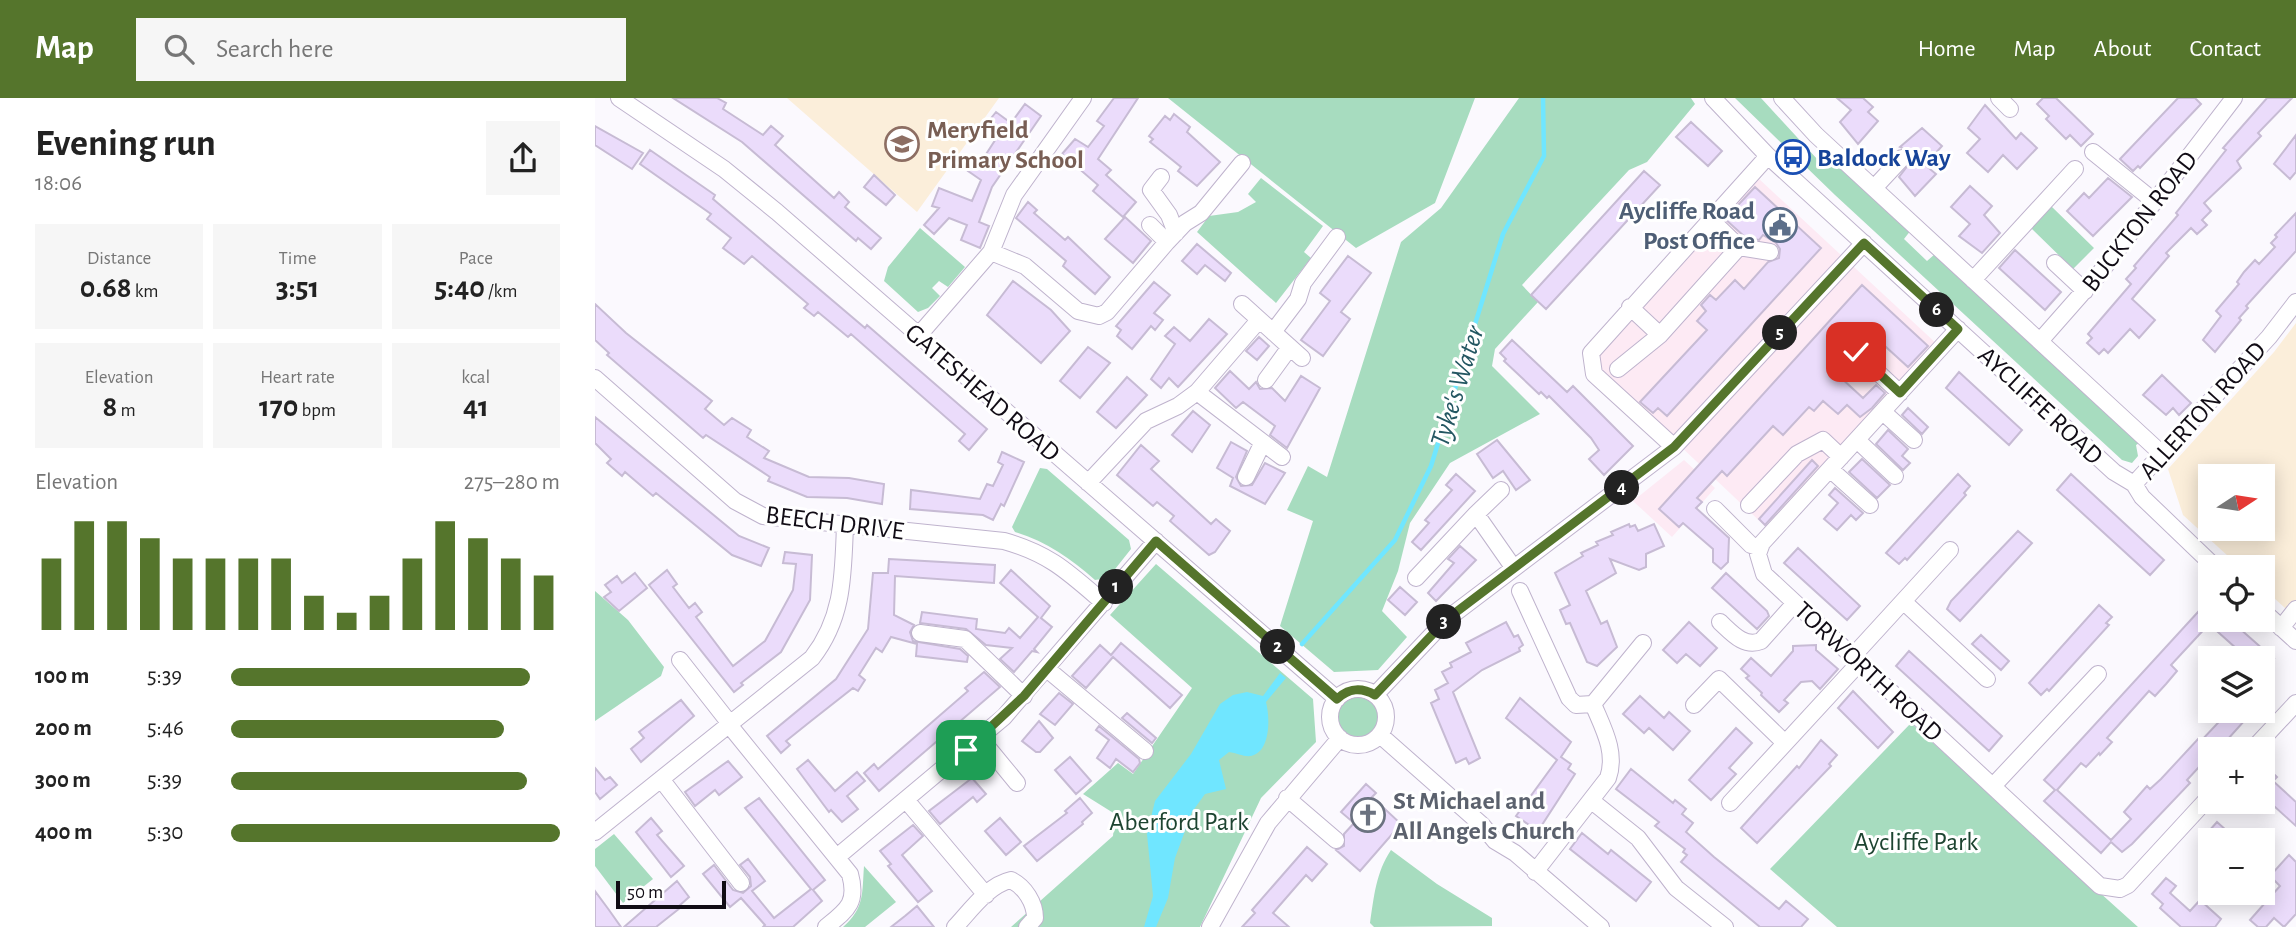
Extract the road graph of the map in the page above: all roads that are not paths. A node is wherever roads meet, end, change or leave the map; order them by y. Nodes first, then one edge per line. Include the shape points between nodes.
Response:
1 (619, 98) edge
2 (1083, 98) edge
3 (1713, 98) edge
4 (1782, 98) edge
5 (2234, 98) edge
6 (2093, 152) dead end
7 (1768, 156) junction
8 (1902, 158) dead end
9 (1242, 163) dead end
10 (2075, 169) dead end
11 (1161, 177) dead end
12 (1874, 188) junction
13 (2155, 202) junction
14 (1711, 220) junction
15 (1150, 225) dead end
16 (1337, 237) dead end
17 (1171, 238) junction
18 (1864, 243) junction
19 (1739, 247) junction
20 (991, 252) junction
21 (1770, 252) dead end
22 (2055, 263) dead end
23 (1973, 280) junction
24 (2085, 291) junction
25 (2296, 302) edge
26 (1242, 304) dead end
27 (1630, 307) junction
28 (1259, 320) junction
29 (1958, 329) junction
30 (1273, 332) junction
31 (919, 335) junction
32 (1660, 335) junction
33 (2040, 341) junction
34 (1856, 352) dead end
35 (1618, 369) dead end
36 (595, 378) edge
37 (1265, 380) dead end
38 (1197, 392) junction
39 (1900, 393) junction
40 (1883, 412) junction
41 (1857, 440) junction
42 (1915, 440) dead end
43 (1262, 444) junction
44 (1674, 447) junction
45 (2162, 454) junction
46 (1282, 457) dead end
47 (1836, 463) junction
48 (1895, 476) dead end
49 (1246, 477) dead end
50 (1088, 483) junction
51 (2134, 484) junction
52 (1501, 489) dead end
53 (1749, 505) dead end
54 (1870, 505) dead end
55 (1715, 509) dead end
56 (1476, 514) junction
57 (845, 525) junction
58 (1156, 541) junction
59 (1761, 548) junction
60 (1950, 551) dead end
61 (2202, 555) edge
62 (1513, 567) junction
63 (1416, 578) dead end
64 (1520, 591) dead end
65 (1904, 602) junction
66 (1104, 603) junction
67 (1795, 603) junction
68 (2296, 609) edge
69 (1720, 622) dead end
70 (2275, 622) edge
71 (2281, 628) junction
72 (920, 633) dead end
73 (2296, 641) edge
74 (1643, 643) dead end
75 (1857, 659) junction
76 (680, 660) dead end
77 (1047, 669) junction
78 (2098, 674) dead end
79 (1987, 679) dead end
80 (1375, 695) junction
81 (1024, 696) junction
82 (1337, 699) junction
83 (2296, 703) edge
84 (1593, 704) junction
85 (1694, 705) dead end
86 (730, 725) junction
87 (1380, 735) junction
88 (2264, 737) edge
89 (980, 738) junction
90 (1340, 738) junction
91 (1785, 743) junction
92 (1145, 751) dead end
93 (661, 779) junction
94 (1017, 783) dead end
95 (1993, 786) junction
96 (1287, 798) junction
97 (906, 800) junction
98 (1593, 802) junction
99 (1730, 803) dead end
100 (2198, 809) edge
101 (595, 832) edge
102 (1336, 840) dead end
103 (837, 857) junction
104 (1535, 872) junction
105 (741, 883) dead end
106 (986, 895) junction
107 (826, 927) edge
108 (954, 927) edge
109 (1027, 927) edge
110 (1210, 927) edge
111 (1601, 927) edge
112 (1725, 927) edge

1 - 31 street, GATESHEAD ROAD via 724,169
2 - 20 street via 1014,195
3 - 7 street, AYCLIFFE ROAD
4 - 12 street, AYCLIFFE ROAD
5 - 13 street, BUCKTON ROAD
6 - 13 street
7 - 14 street
7 - 18 street, AYCLIFFE ROAD
8 - 12 street
9 - 17 street via 1201,213
10 - 23 street
11 - 17 street via 1151,190 1169,215
12 - 23 street, AYCLIFFE ROAD
13 - 24 street, BUCKTON ROAD
14 - 19 street
14 - 27 street
15 - 17 street
16 - 30 street
17 - 20 street via 1107,312 1098,316 1078,311 1025,266
18 - 29 street, AYCLIFFE ROAD
18 - 44 street
19 - 21 street
19 - 32 street
20 - 31 street
22 - 24 street
23 - 33 street, AYCLIFFE ROAD
24 - 33 street, BUCKTON ROAD
25 - 45 street, ALLERTON ROAD
26 - 28 street
27 - 32 street
27 - 44 street via 1594,346 1591,366
28 - 30 street
28 - 38 street
29 - 39 street
29 - 51 street, AYCLIFFE ROAD via 2114,472
30 - 37 street via 1296,353
31 - 50 street, GATESHEAD ROAD
32 - 35 street
33 - 45 street, AYCLIFFE ROAD
34 - 39 street
36 - 57 street, BEECH DRIVE via 751,511 775,520
38 - 43 street
38 - 50 street via 1146,421
39 - 40 street
40 - 41 street
40 - 42 street
41 - 47 street
41 - 48 street
43 - 46 street
43 - 49 street
44 - 62 street
45 - 51 street, ALLERTON ROAD
47 - 53 street via 1823,440 1797,454
47 - 54 street
47 - 59 street
50 - 58 street, GATESHEAD ROAD
51 - 61 street, AYCLIFFE ROAD
52 - 56 street
55 - 59 street via 1751,545
56 - 62 street
56 - 63 street
57 - 66 street, BEECH DRIVE via 1004,541 1035,550 1062,566
57 - 86 street via 837,615 827,638 797,673
58 - 66 street
58 - 82 street, GATESHEAD ROAD
59 - 67 street, TORWORTH ROAD via 1759,565 1764,574
60 - 65 street
62 - 80 street via 1447,619
64 - 84 street via 1569,698 1576,705
65 - 75 street
65 - 79 street
66 - 77 street
67 - 69 street via 1753,644 1743,642
67 - 75 street, TORWORTH ROAD
68 - 71 street
70 - 71 street
71 - 73 street
72 - 81 street via 965,639
74 - 84 street
75 - 91 street
75 - 95 street, TORWORTH ROAD
76 - 86 street
77 - 81 street
77 - 92 street
78 - 95 street via 2090,692
80 - 82 street via 1359,689
80 - 87 street via 1385,710
81 - 89 street
82 - 90 street via 1330,715
83 - 88 street
84 - 98 street via 1613,765
85 - 91 street via 1719,679
86 - 93 street
86 - 103 street
87 - 90 street via 1360,745
87 - 104 street
89 - 94 street
89 - 97 street
90 - 96 street
91 - 99 street
93 - 101 street
93 - 105 street
95 - 100 street, TORWORTH ROAD via 2100,886 2109,889 2128,885
96 - 102 street
96 - 110 street via 1255,843
97 - 103 street
97 - 106 street
98 - 104 street
98 - 112 street via 1637,838 1676,888
103 - 107 street via 850,874 854,890 843,913
104 - 111 street
106 - 108 street
106 - 109 street via 1002,882 1019,884 1035,909 1035,918

